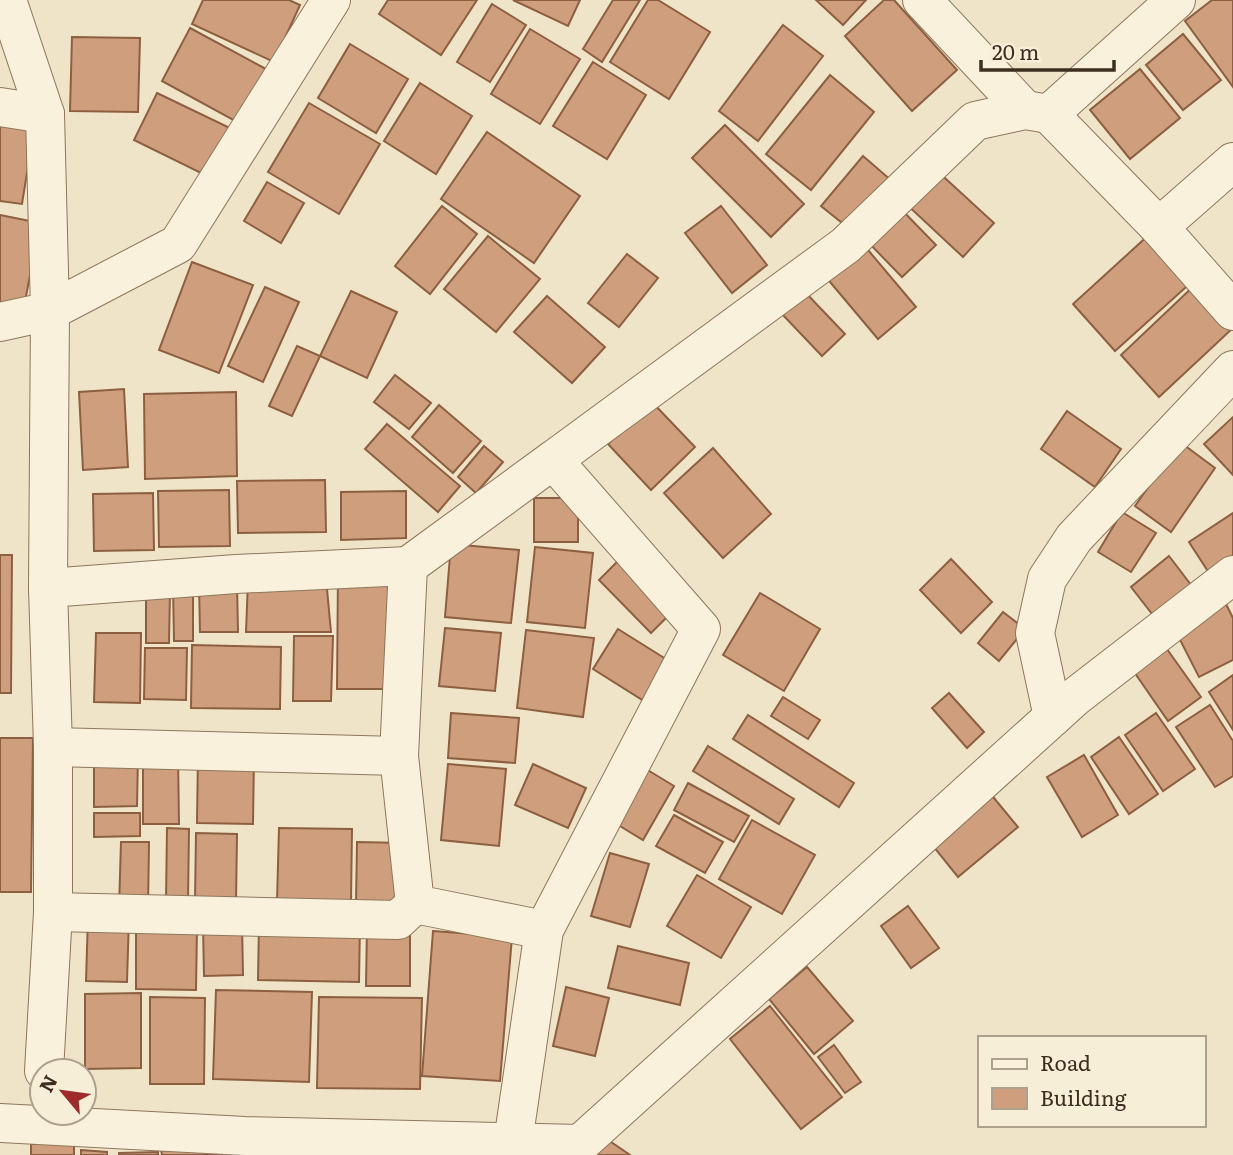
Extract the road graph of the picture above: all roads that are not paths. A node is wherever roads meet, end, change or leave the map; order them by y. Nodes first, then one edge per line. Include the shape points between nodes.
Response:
1 (7, 0) edge
2 (331, 0) edge
3 (922, 0) edge
4 (1176, 0) edge
5 (0, 107) edge
6 (1037, 112) junction
7 (45, 114) junction
8 (1233, 162) edge
9 (1159, 227) junction
10 (50, 311) junction
11 (1233, 311) edge
12 (0, 322) edge
13 (1233, 370) edge
14 (553, 460) junction
15 (408, 566) junction
16 (1233, 575) edge
17 (48, 588) junction
18 (1053, 717) junction
19 (53, 747) junction
20 (399, 757) junction
21 (415, 904) junction
22 (53, 912) junction
23 (544, 930) junction
24 (45, 1057) edge
25 (28, 1119) edge
26 (0, 1124) edge
27 (98, 1125) edge
28 (513, 1142) junction
29 (245, 1146) edge

1 - 7 street
2 - 10 street via 178,244
3 - 6 street
4 - 6 street
5 - 7 street
6 - 9 street
6 - 14 street via 975,121 846,246
7 - 10 street
8 - 9 street
9 - 11 street
10 - 12 street
10 - 17 street
13 - 18 street via 1074,538 1047,579 1035,633
14 - 15 street
14 - 23 street via 701,629
15 - 17 street
15 - 20 street
16 - 18 street
17 - 19 street
18 - 28 street via 580,1144
19 - 20 street
19 - 22 street
20 - 21 street
21 - 22 street via 397,920
21 - 23 street
22 - 24 street
23 - 28 street
25 - 26 street
27 - 29 street
28 - 29 street

